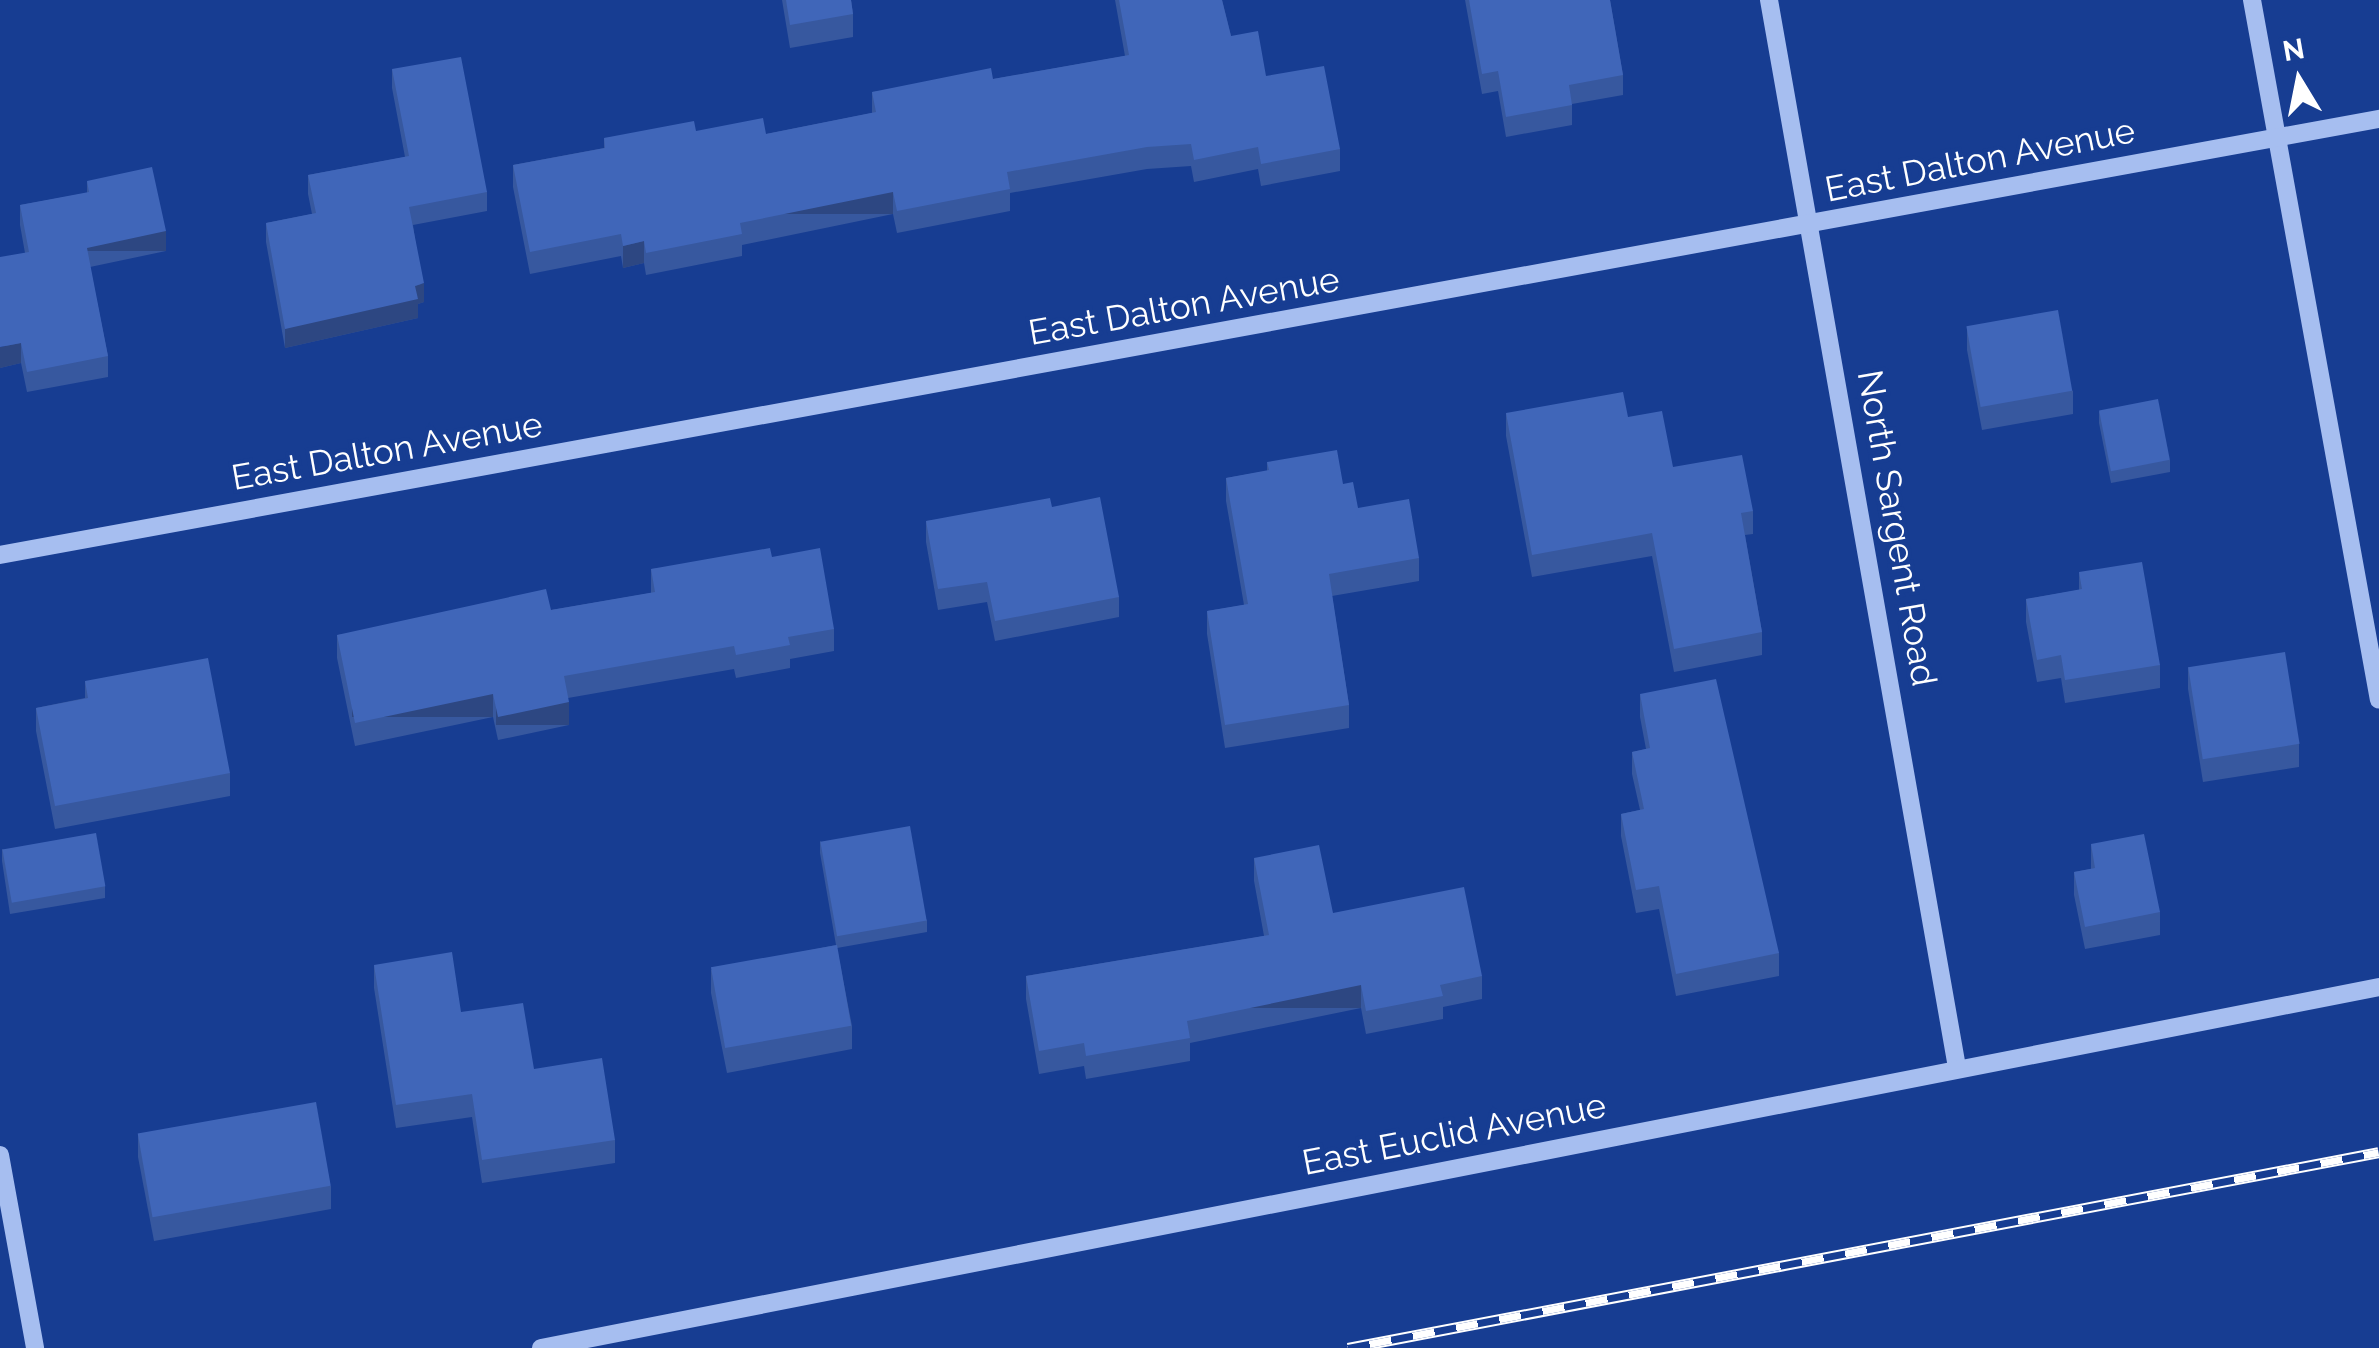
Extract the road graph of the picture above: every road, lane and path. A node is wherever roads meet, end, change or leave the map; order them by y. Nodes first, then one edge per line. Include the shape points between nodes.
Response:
1 (1769, 0) edge
2 (2252, 0) edge
3 (2379, 120) edge
4 (2278, 138) junction
5 (1811, 225) junction
6 (0, 554) edge
7 (2379, 700) edge
8 (2379, 986) edge
9 (1957, 1067) junction
10 (0, 1155) edge
11 (35, 1348) edge
12 (542, 1348) edge

1 - 5 street, North Sargent Road
2 - 4 street
3 - 4 street, East Dalton Avenue
4 - 5 street, East Dalton Avenue
4 - 7 street
5 - 6 street, East Dalton Avenue
5 - 9 street, North Sargent Road
8 - 9 street, East Euclid Avenue
9 - 12 street, East Euclid Avenue
10 - 11 street

